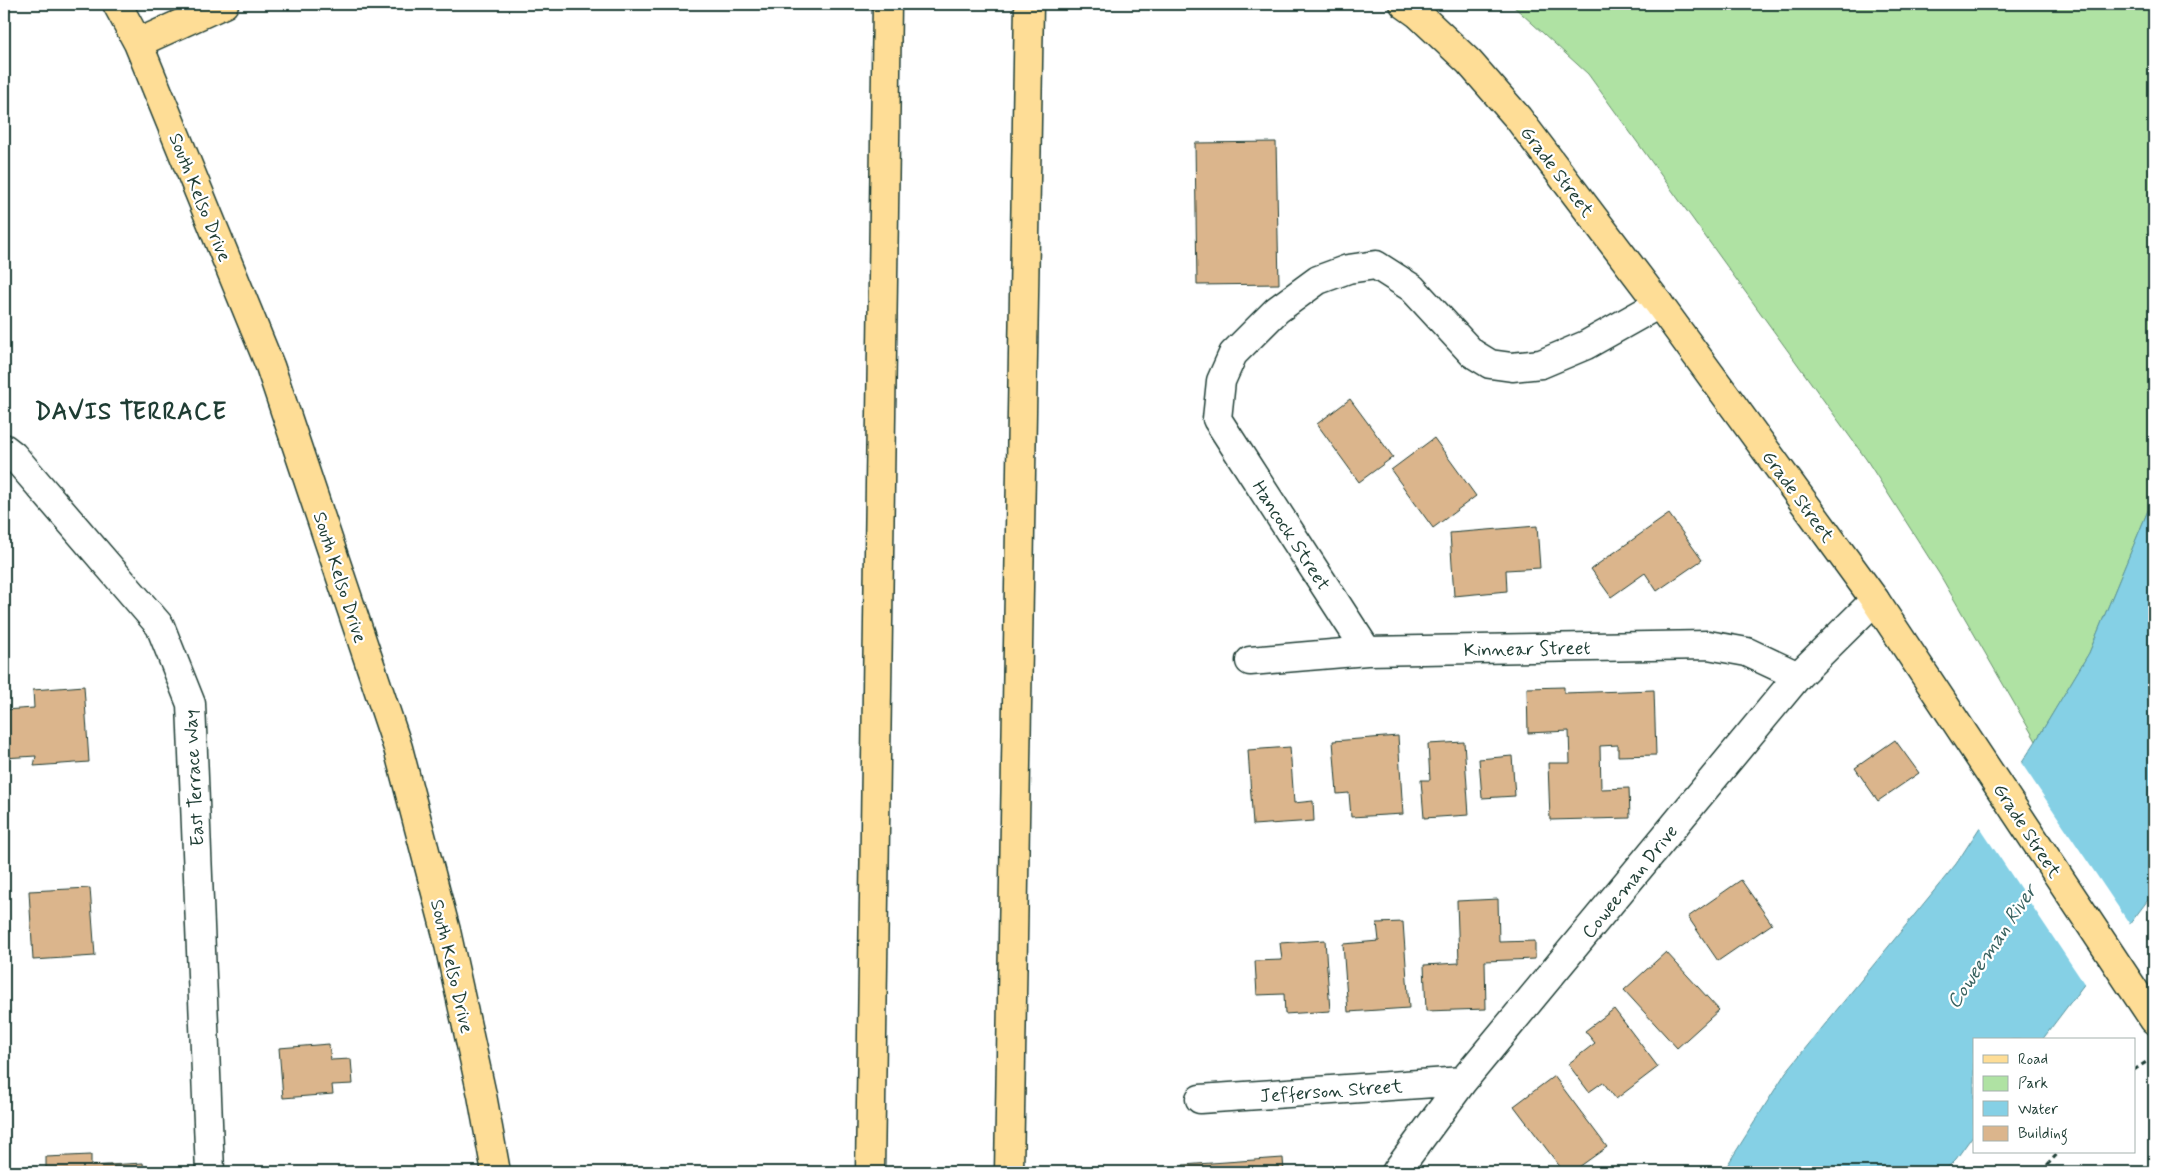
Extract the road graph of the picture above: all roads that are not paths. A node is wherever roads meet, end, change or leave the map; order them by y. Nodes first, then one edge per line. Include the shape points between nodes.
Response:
1 (117, 4) edge
2 (224, 4) edge
3 (887, 4) edge
4 (1029, 4) edge
5 (1404, 4) edge
6 (138, 43) junction
7 (1660, 304) junction
8 (4, 448) edge
9 (1875, 600) junction
10 (1367, 651) junction
11 (1250, 662) dead end
12 (1798, 676) junction
13 (2152, 1017) edge
14 (1463, 1080) junction
15 (1200, 1099) dead end
16 (210, 1172) edge
17 (496, 1172) edge
18 (870, 1172) edge
19 (1009, 1172) edge
20 (1396, 1172) edge

1 - 6 main road, South Kelso Drive
2 - 6 main road
3 - 18 main road
4 - 19 main road
5 - 7 main road, Grade Street via 1469,62 1518,118
6 - 17 main road, South Kelso Drive via 270,366 398,748 446,931
7 - 9 main road, Grade Street
7 - 10 street, Hancock Street via 1586,346 1541,364 1512,367 1490,364 1472,353 1412,288 1376,266 1348,269 1318,280 1284,305 1233,354 1221,381 1218,419
8 - 16 street, East Terrace Way via 160,626 191,704
9 - 12 street, Coweeman Drive
9 - 13 main road, Grade Street
10 - 11 street, Kinnear Street
10 - 12 street, Kinnear Street via 1708,645 1747,652
12 - 14 street, Coweeman Drive
14 - 15 street, Jefferson Street
14 - 20 street, Coweeman Drive

